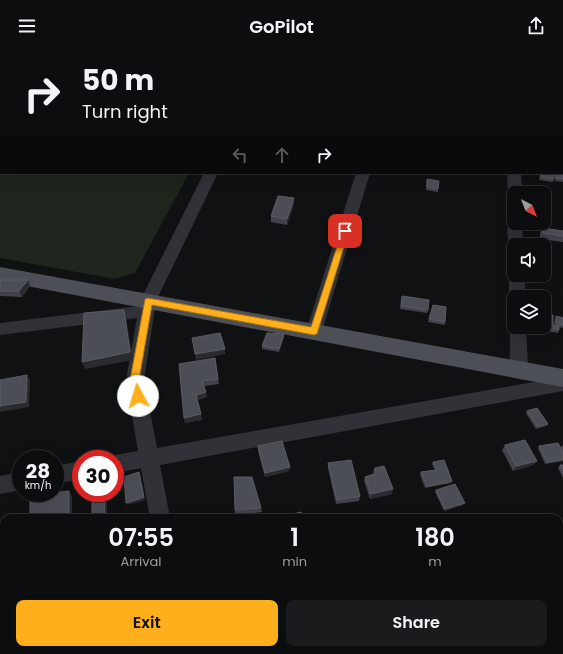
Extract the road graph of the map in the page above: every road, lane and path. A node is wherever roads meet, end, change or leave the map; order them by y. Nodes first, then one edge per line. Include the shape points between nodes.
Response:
1 (211, 174) edge
2 (363, 174) edge
3 (514, 174) edge
4 (515, 186) edge
5 (0, 274) edge
6 (148, 306) junction
7 (0, 329) edge
8 (314, 331) junction
9 (518, 334) edge
10 (519, 368) junction
11 (563, 378) edge
12 (563, 384) edge
13 (149, 457) junction
14 (124, 462) edge
15 (12, 483) edge
16 (0, 485) edge
17 (159, 514) edge

1 - 6 street
2 - 8 street
3 - 4 street
5 - 6 main road
6 - 7 street
6 - 8 main road
6 - 13 street via 135,380
8 - 10 main road
9 - 10 street
10 - 11 main road
12 - 13 street
13 - 14 street
13 - 17 street
15 - 16 street

